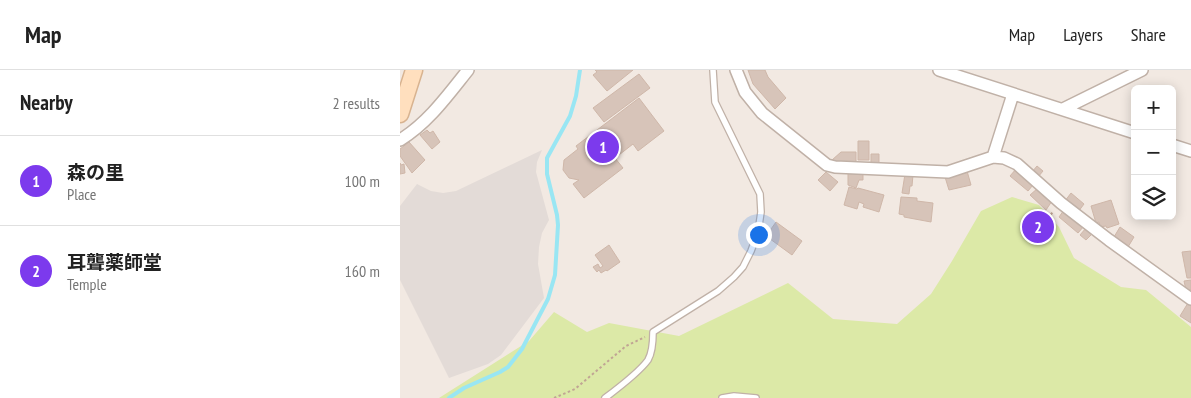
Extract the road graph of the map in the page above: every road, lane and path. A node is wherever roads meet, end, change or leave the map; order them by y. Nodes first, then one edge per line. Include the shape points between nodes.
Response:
1 (414, 70) edge
2 (468, 70) edge
3 (713, 70) edge
4 (736, 70) edge
5 (939, 70) edge
6 (1142, 70) edge
7 (1013, 94) junction
8 (1063, 109) junction
9 (400, 114) edge
10 (1131, 132) edge
11 (400, 140) edge
12 (1176, 146) edge
13 (1191, 151) edge
14 (993, 157) junction
15 (1047, 218) dead end
16 (1044, 222) dead end
17 (1191, 299) edge
18 (654, 332) junction
19 (554, 398) edge
20 (606, 398) edge
21 (722, 398) edge
22 (756, 398) edge

1 - 9 street
2 - 11 street via 441,104
3 - 18 lane via 716,102 760,194 758,232 743,267 734,277
4 - 14 street via 745,92 762,113 827,165 948,172
5 - 7 street
6 - 8 street
7 - 8 street
7 - 14 street
8 - 10 street
12 - 13 street
14 - 17 street via 1017,164 1102,235
15 - 16 path
18 - 19 path via 626,346 575,389
18 - 20 lane via 648,360
21 - 22 lane

